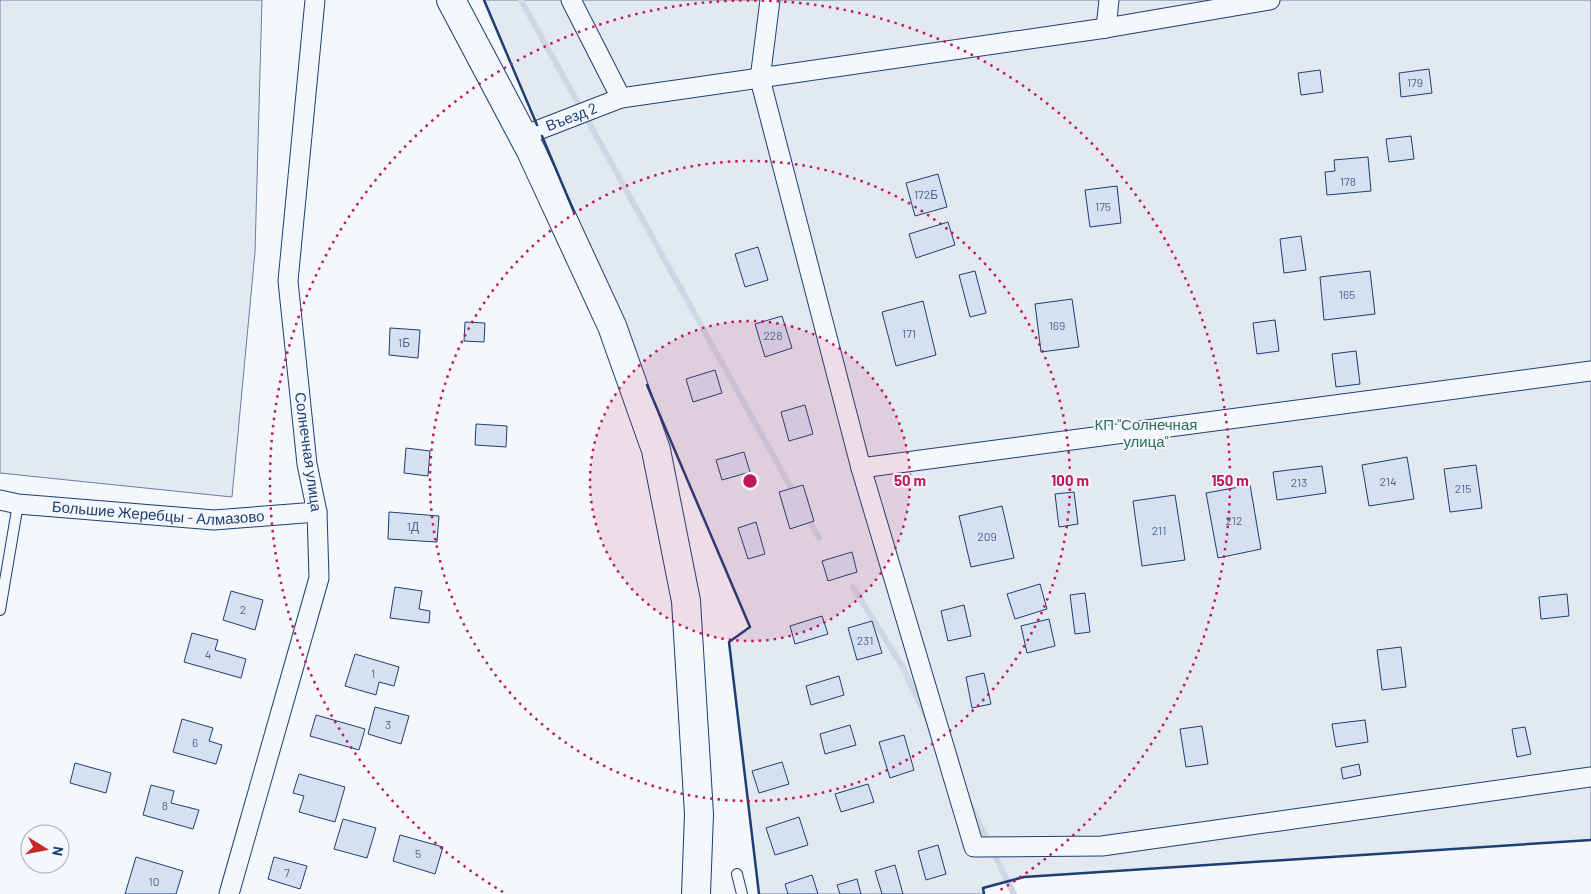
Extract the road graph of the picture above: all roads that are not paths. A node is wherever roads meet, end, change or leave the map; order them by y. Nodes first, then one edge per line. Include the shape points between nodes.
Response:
1 (315, 0) edge
2 (451, 0) edge
3 (572, 0) edge
4 (770, 0) edge
5 (1109, 0) edge
6 (1270, 0) edge
7 (1106, 28) junction
8 (760, 79) junction
9 (621, 98) junction
10 (523, 136) junction
11 (1591, 370) edge
12 (861, 468) junction
13 (9, 502) edge
14 (317, 512) junction
15 (0, 610) edge
16 (1591, 777) edge
17 (737, 874) dead end
18 (229, 894) edge
19 (696, 894) edge
20 (742, 894) edge

1 - 14 street, Солнечная улица via 288,281 307,464
2 - 10 main road
3 - 9 street
4 - 8 street
5 - 7 street
6 - 7 street, Въезд 2
7 - 8 street, Въезд 2
8 - 9 street, Въезд 2
8 - 12 street
9 - 10 street, Въезд 2
10 - 19 main road via 612,326 656,450 686,601 699,814
11 - 12 street
12 - 16 street via 974,847 1102,846
13 - 14 street, Большие Жеребцы - Алмазово via 214,520
13 - 15 lane
14 - 18 street, Солнечная улица via 319,578
17 - 20 lane

